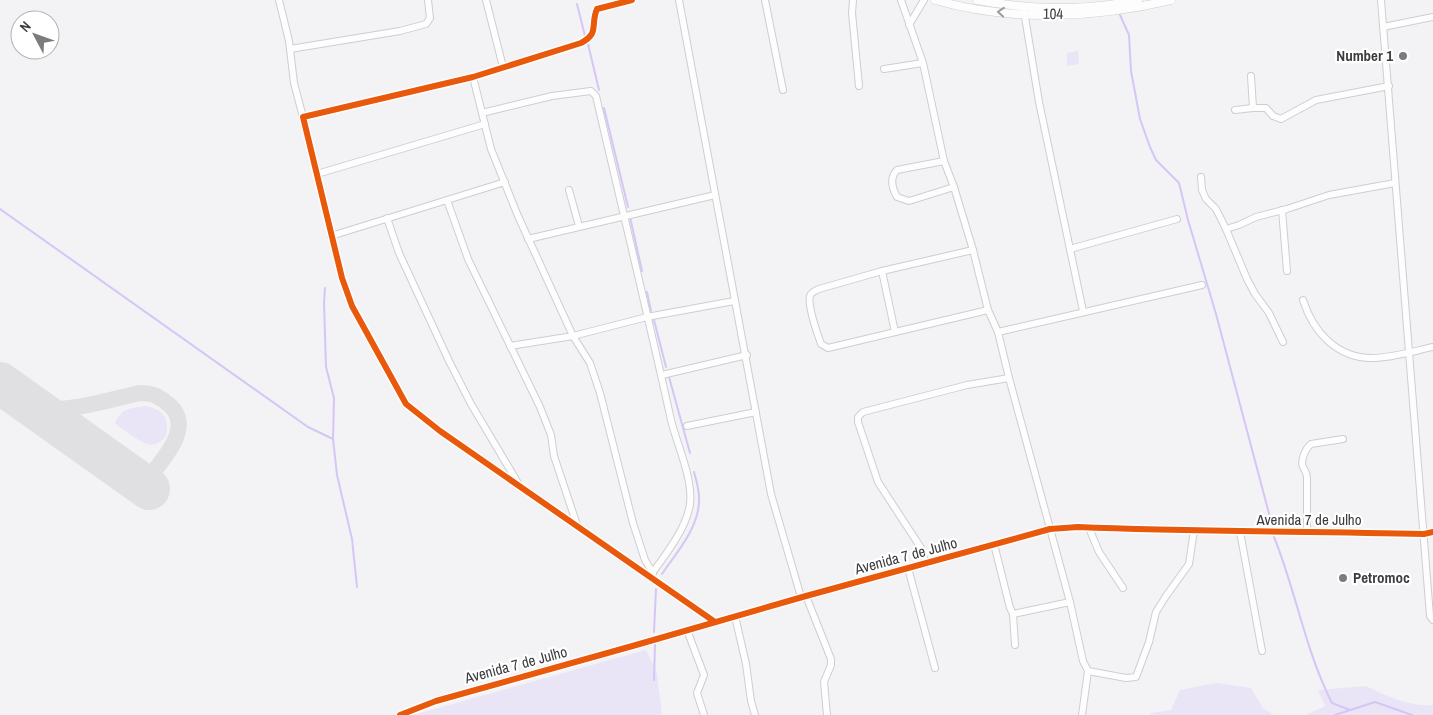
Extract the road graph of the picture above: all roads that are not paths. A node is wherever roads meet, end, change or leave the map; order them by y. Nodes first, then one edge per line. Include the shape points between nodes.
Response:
1 (279, 0) edge
2 (428, 0) edge
3 (486, 0) edge
4 (632, 0) edge
5 (679, 0) edge
6 (765, 0) edge
7 (853, 0) edge
8 (901, 0) edge
9 (924, 0) edge
10 (935, 0) edge
11 (977, 0) edge
12 (1138, 0) edge
13 (1170, 0) edge
14 (1381, 0) edge
15 (1060, 4) edge
16 (1121, 7) junction
17 (1024, 10) junction
18 (1433, 17) edge
19 (909, 25) junction
20 (1383, 27) junction
21 (290, 49) junction
22 (923, 63) junction
23 (503, 67) junction
24 (884, 69) dead end
25 (1251, 76) dead end
26 (473, 77) junction
27 (859, 86) dead end
28 (1389, 86) junction
29 (783, 90) dead end
30 (1253, 108) junction
31 (1235, 110) dead end
32 (482, 113) junction
33 (303, 117) junction
34 (485, 124) junction
35 (944, 161) junction
36 (317, 174) junction
37 (1201, 177) dead end
38 (504, 182) junction
39 (1395, 183) junction
40 (954, 187) junction
41 (569, 190) dead end
42 (715, 195) junction
43 (447, 200) junction
44 (1282, 210) junction
45 (625, 215) junction
46 (387, 218) junction
47 (1177, 219) dead end
48 (579, 226) junction
49 (1226, 229) junction
50 (332, 236) junction
51 (528, 239) junction
52 (1070, 249) junction
53 (973, 250) junction
54 (882, 271) junction
55 (1287, 271) dead end
56 (1202, 285) dead end
57 (1304, 300) dead end
58 (734, 301) junction
59 (988, 310) junction
60 (1083, 312) junction
61 (647, 317) junction
62 (895, 332) junction
63 (998, 332) junction
64 (573, 336) junction
65 (1283, 342) dead end
66 (510, 346) junction
67 (1433, 346) edge
68 (1410, 352) junction
69 (746, 355) junction
70 (662, 375) junction
71 (1009, 378) junction
72 (756, 412) junction
73 (687, 426) dead end
74 (1343, 439) dead end
75 (520, 485) junction
76 (577, 525) junction
77 (1089, 528) junction
78 (1050, 529) junction
79 (1194, 530) junction
80 (1307, 531) junction
81 (1240, 532) junction
82 (1433, 532) edge
83 (1424, 534) junction
84 (994, 544) junction
85 (926, 564) junction
86 (908, 568) junction
87 (651, 574) junction
88 (1123, 588) dead end
89 (803, 596) junction
90 (1070, 602) junction
91 (1014, 614) junction
92 (735, 616) junction
93 (1433, 620) edge
94 (715, 622) junction
95 (688, 630) junction
96 (1015, 645) dead end
97 (1262, 651) dead end
98 (935, 668) dead end
99 (1088, 671) junction
100 (400, 715) edge
101 (704, 715) edge
102 (755, 715) edge
103 (827, 715) edge
104 (1082, 715) edge

1 - 21 street
2 - 21 street via 430,18 426,24
3 - 23 street
4 - 23 street via 597,9 593,33 581,43
5 - 42 street
6 - 29 street
7 - 27 street
8 - 19 street
9 - 19 street
17 -> 10 street, 104 via 979,10
11 - 17 street
12 - 16 street
13 - 16 street, 104
14 - 20 street
15 - 16 street
15 - 17 street
16 - 17 street, 104 via 1072,14
17 - 52 street via 1039,102
18 - 20 street
19 - 22 street
20 - 28 street
21 - 33 street
22 - 24 street
22 - 35 street
23 - 26 street
25 - 30 street
26 - 32 street
26 - 33 street
28 - 30 street via 1316,100 1281,119 1266,108
28 - 39 street
30 - 31 street
32 - 34 street
32 - 45 street via 552,96 594,92
33 - 36 street
34 - 36 street
34 - 38 street
35 - 40 street
35 - 40 street via 898,170 892,178 894,191 897,197 909,201
36 - 50 street
37 - 49 street via 1206,199 1216,209
38 - 43 street
38 - 51 street
39 - 44 street via 1337,192
39 - 68 street
40 - 53 street
41 - 48 street
42 - 45 street
42 - 58 street
43 - 46 street
43 - 66 street via 468,259
44 - 49 street
44 - 55 street
45 - 48 street
45 - 61 street
46 - 50 street
46 - 75 street via 398,253 449,361
47 - 52 street
48 - 51 street
49 - 65 street via 1246,278
50 - 75 street via 352,306 406,404
51 - 64 street
52 - 60 street
53 - 54 street
53 - 59 street
54 - 62 street
54 - 62 street via 814,291 810,295 810,303 824,347
56 - 60 street
57 - 68 street via 1316,328 1333,347 1358,357 1373,358
58 - 61 street
58 - 69 street
59 - 62 street
59 - 63 street
60 - 63 street
61 - 64 street
61 - 70 street
63 - 71 street
64 - 66 street
64 - 87 street via 595,377 633,523
66 - 76 street via 551,435 554,456
67 - 68 street
68 - 83 street
69 - 70 street
69 - 72 street
70 - 87 street via 686,470 690,503 677,535
71 - 78 street
71 - 85 street via 967,385 858,416 875,476 921,548
72 - 73 street
72 - 89 street via 771,494
74 - 80 street via 1311,444 1302,459 1307,472
75 - 76 street
76 - 87 street
77 - 78 street, Avenida 7 de Julho
77 - 79 street, Avenida 7 de Julho
77 - 88 street via 1099,552
78 - 84 street, Avenida 7 de Julho
78 - 90 street
79 - 81 street, Avenida 7 de Julho
79 - 99 street via 1189,564 1156,612 1136,677
80 - 81 street, Avenida 7 de Julho
80 - 83 street, Avenida 7 de Julho
81 - 97 street
82 - 83 street, Avenida 7 de Julho
83 - 93 street via 1430,616
84 - 85 street, Avenida 7 de Julho
84 - 91 street
85 - 86 street, Avenida 7 de Julho
86 - 89 street, Avenida 7 de Julho
86 - 98 street
87 - 94 street
89 - 92 street, Avenida 7 de Julho
89 - 103 street via 831,659 824,682
90 - 91 street
90 - 99 street
91 - 96 street
92 - 94 street, Avenida 7 de Julho
92 - 102 street
94 - 95 street, Avenida 7 de Julho
95 - 100 street, Avenida 7 de Julho via 436,700
95 - 101 street via 704,675 697,693
99 - 104 street

